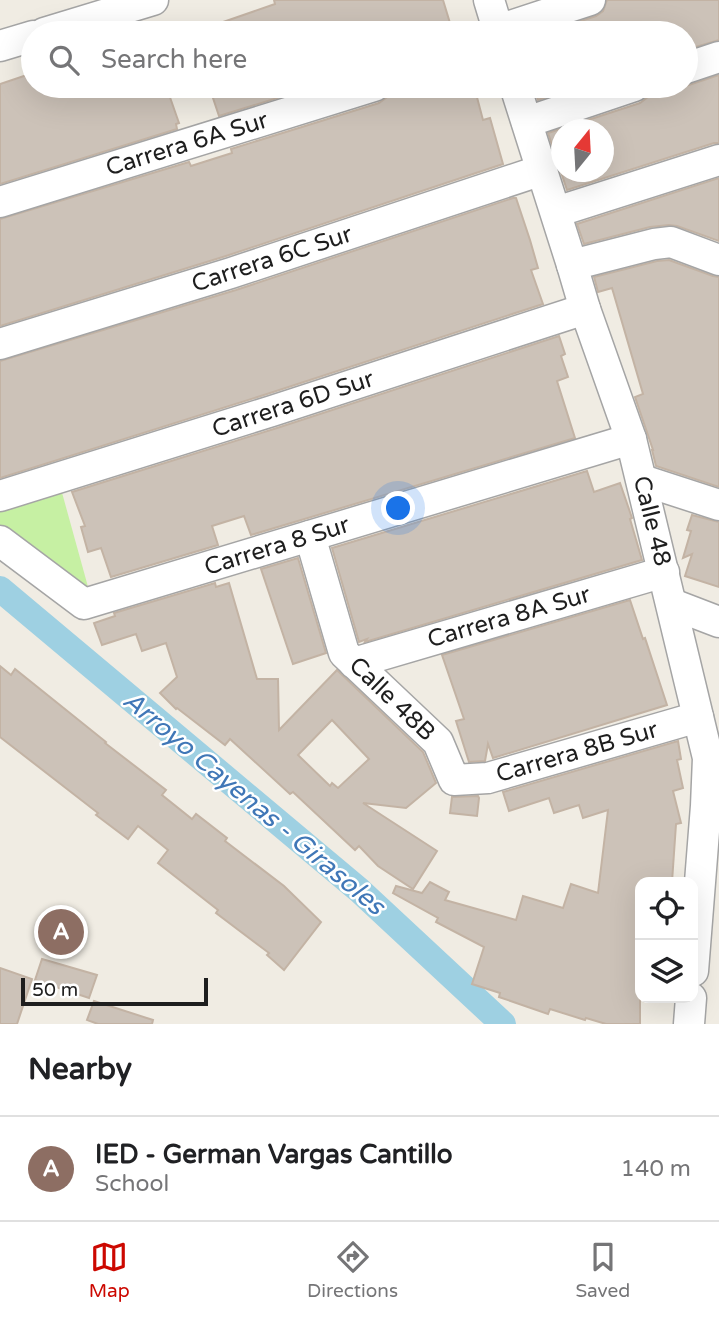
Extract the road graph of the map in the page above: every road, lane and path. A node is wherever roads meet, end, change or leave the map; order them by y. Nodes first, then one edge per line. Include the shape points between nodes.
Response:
1 (153, 0) edge
2 (489, 0) edge
3 (590, 0) edge
4 (96, 9) edge
5 (70, 21) edge
6 (495, 21) edge
7 (530, 21) edge
8 (21, 40) edge
9 (0, 46) edge
10 (719, 57) edge
11 (698, 64) edge
12 (335, 98) edge
13 (519, 98) edge
14 (598, 98) edge
15 (527, 122) junction
16 (719, 160) edge
17 (542, 170) junction
18 (0, 202) edge
19 (556, 212) junction
20 (719, 261) edge
21 (572, 265) junction
22 (585, 310) junction
23 (0, 344) edge
24 (631, 439) junction
25 (642, 480) junction
26 (0, 496) edge
27 (719, 505) edge
28 (310, 536) junction
29 (0, 541) edge
30 (664, 572) junction
31 (672, 604) junction
32 (719, 622) edge
33 (354, 663) junction
34 (698, 718) junction
35 (454, 780) joint
36 (713, 808) edge
37 (707, 933) edge
38 (698, 957) edge
39 (691, 1003) edge
40 (689, 1024) edge

1 - 4 street
2 - 6 street
3 - 7 street
4 - 5 street
8 - 9 street
10 - 11 street
12 - 18 street, Carrera 6A Sur
13 - 15 street, Calle 48
14 - 15 street
15 - 17 street, Calle 48
16 - 19 street
17 - 19 street, Calle 48
17 - 23 street, Carrera 6C Sur via 231,274
19 - 21 street, Calle 48
20 - 21 street via 670,242
21 - 22 street, Calle 48
22 - 24 street, Calle 48
22 - 26 street, Carrera 6D Sur
24 - 25 street, Calle 48
24 - 28 street, Carrera 8 Sur
25 - 27 street
25 - 30 street, Calle 48
28 - 29 street, Carrera 8 Sur via 84,604
28 - 33 street, Calle 48B via 344,653
30 - 31 street, Calle 48
30 - 33 street, Carrera 8A Sur
31 - 32 street
31 - 34 street, Calle 48
33 - 35 street, Calle 48B via 438,742
34 - 35 street, Carrera 8B Sur via 488,778
34 - 36 street, Calle 48
36 - 37 street, Calle 48
37 - 38 street, Calle 48
39 - 40 street

